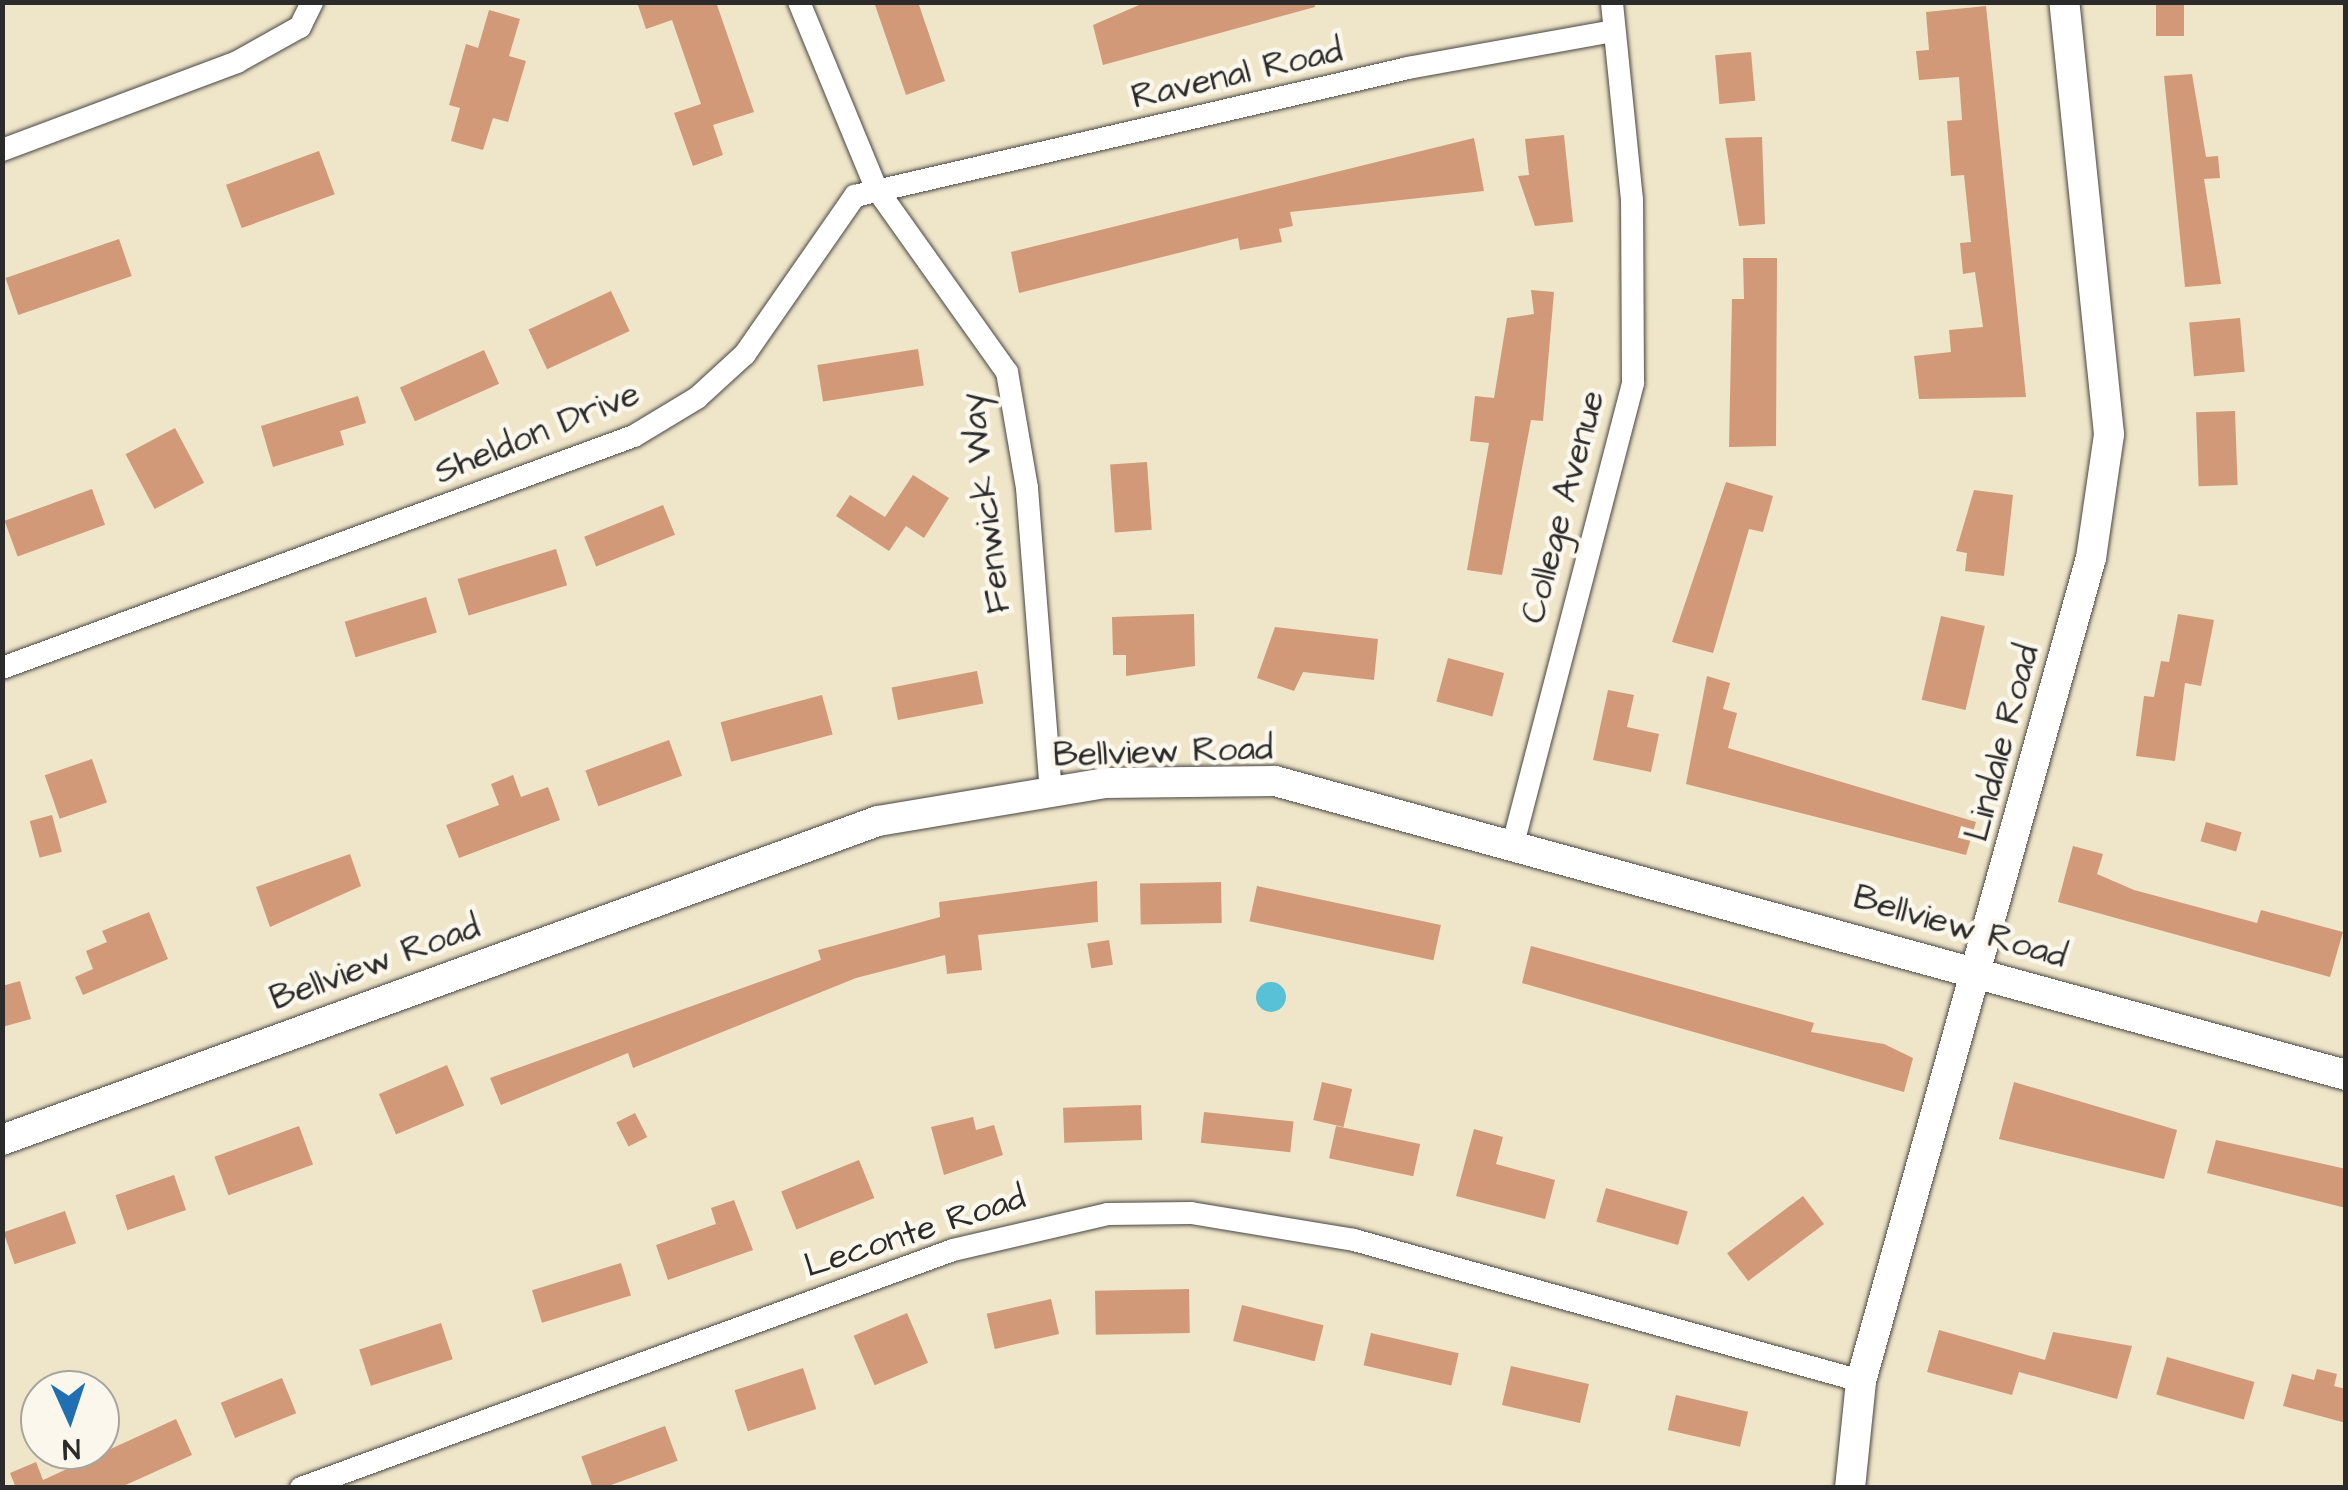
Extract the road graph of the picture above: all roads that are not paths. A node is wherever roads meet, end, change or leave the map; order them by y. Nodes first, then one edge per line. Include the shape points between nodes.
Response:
1 (312, 2) edge
2 (799, 2) edge
3 (1612, 2) edge
4 (2064, 2) edge
5 (1614, 31) junction
6 (2, 150) edge
7 (876, 188) junction
8 (2, 668) edge
9 (1051, 790) junction
10 (1514, 844) junction
11 (1979, 971) junction
12 (2346, 1075) edge
13 (2, 1140) edge
14 (1861, 1381) junction
15 (301, 1488) edge
16 (1850, 1488) edge

1 - 6 street via 300,27 237,62
2 - 7 street
3 - 5 street, College Avenue
4 - 11 street, Lindale Road via 2109,434 2091,558
5 - 7 street, Ravenal Road
5 - 10 street, College Avenue via 1632,200 1632,382
7 - 8 street, Sheldon Drive via 826,226 745,354 698,398 634,436
7 - 9 street, Fenwick Way via 1007,372 1027,488
9 - 10 street, Bellview Road via 1275,782
9 - 13 street, Bellview Road via 878,821
10 - 11 street, Bellview Road
11 - 12 street, Bellview Road
11 - 14 street, Lindale Road
14 - 15 street, Leconte Road via 1354,1240 1191,1214 1108,1214 953,1250
14 - 16 street, Lindale Road

